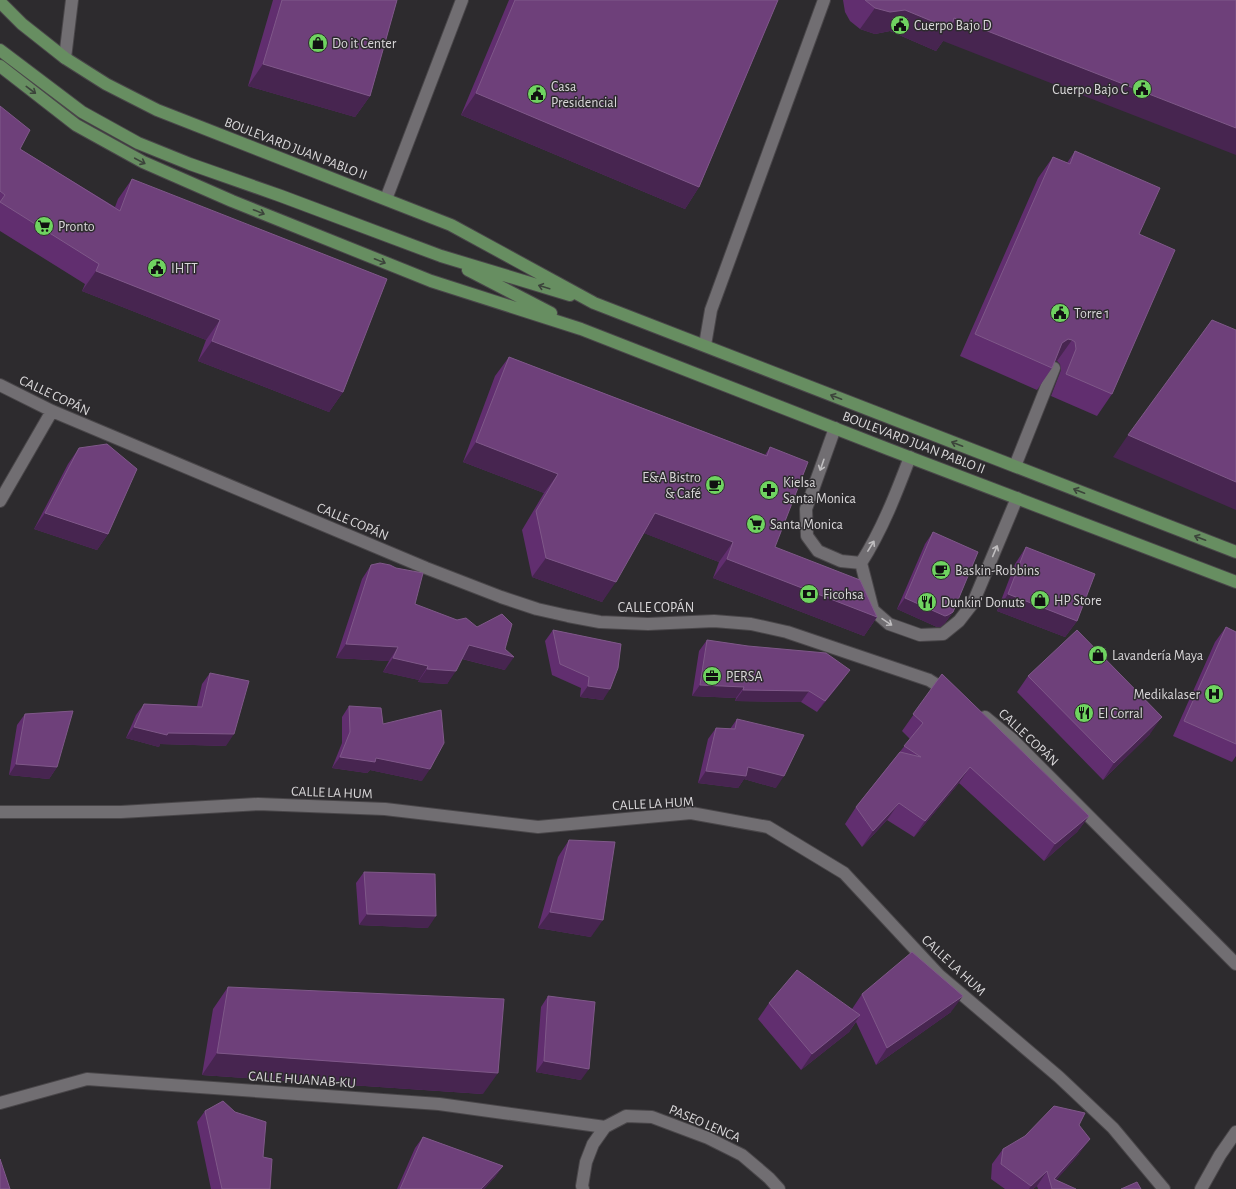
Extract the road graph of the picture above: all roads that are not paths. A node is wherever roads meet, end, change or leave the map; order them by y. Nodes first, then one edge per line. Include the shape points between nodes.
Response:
1 (72, 0) edge
2 (462, 0) edge
3 (824, 0) edge
4 (0, 2) edge
5 (0, 50) edge
6 (65, 58) junction
7 (0, 66) edge
8 (386, 199) junction
9 (441, 256) junction
10 (594, 303) junction
11 (581, 329) junction
12 (705, 345) junction
13 (1054, 368) edge
14 (0, 385) edge
15 (52, 411) junction
16 (834, 428) junction
17 (910, 457) junction
18 (1015, 466) junction
19 (1018, 498) junction
20 (0, 501) edge
21 (1236, 552) edge
22 (861, 563) junction
23 (1236, 582) edge
24 (955, 696) edge
25 (974, 708) edge
26 (0, 812) edge
27 (1236, 964) edge
28 (0, 1103) edge
29 (604, 1127) junction
30 (1236, 1132) edge
31 (583, 1189) edge
32 (779, 1189) edge
33 (1164, 1189) edge
34 (1201, 1189) edge

1 - 6 street
2 - 8 street
3 - 12 street via 711,310
4 - 6 main road, BOULEVARD JUAN PABLO II via 22,24
5 - 9 main road, BOULEVARD JUAN PABLO II via 82,112 138,143
6 - 8 main road, BOULEVARD JUAN PABLO II via 106,84 157,110
7 -> 11 main road, BOULEVARD JUAN PABLO II via 76,125 143,162 232,202 431,281
8 - 10 main road, BOULEVARD JUAN PABLO II via 451,225
10 -> 9 main road, BOULEVARD JUAN PABLO II
9 - 11 main road, BOULEVARD JUAN PABLO II
10 - 12 main road, BOULEVARD JUAN PABLO II
11 - 16 main road, BOULEVARD JUAN PABLO II
18 -> 12 main road, BOULEVARD JUAN PABLO II
13 - 18 street
14 - 15 street, CALLE COPÁN
15 - 20 street
15 - 24 street, CALLE COPÁN via 426,568 537,609 600,622 648,624 714,621 751,624 787,632 930,680
16 - 17 main road, BOULEVARD JUAN PABLO II
16 -> 22 street via 806,509 808,536 818,551 841,562
17 - 19 main road, BOULEVARD JUAN PABLO II
22 -> 17 street via 886,519
21 -> 18 main road, BOULEVARD JUAN PABLO II
22 -> 19 street via 873,610 889,624 920,635 943,634 959,621 973,603
19 - 23 main road, BOULEVARD JUAN PABLO II
25 - 27 street, CALLE COPÁN via 1013,740
26 - 33 street, CALLE LA HUM via 121,812 258,804 385,809 538,827 691,813 768,828 844,873 939,975 1059,1077 1112,1128
28 - 29 street, CALLE HUANAB-KU via 87,1079 439,1104
29 - 31 street via 593,1144 586,1162
29 - 32 street, PASEO LENCA via 626,1116 652,1117 676,1125 742,1155
30 - 34 street

